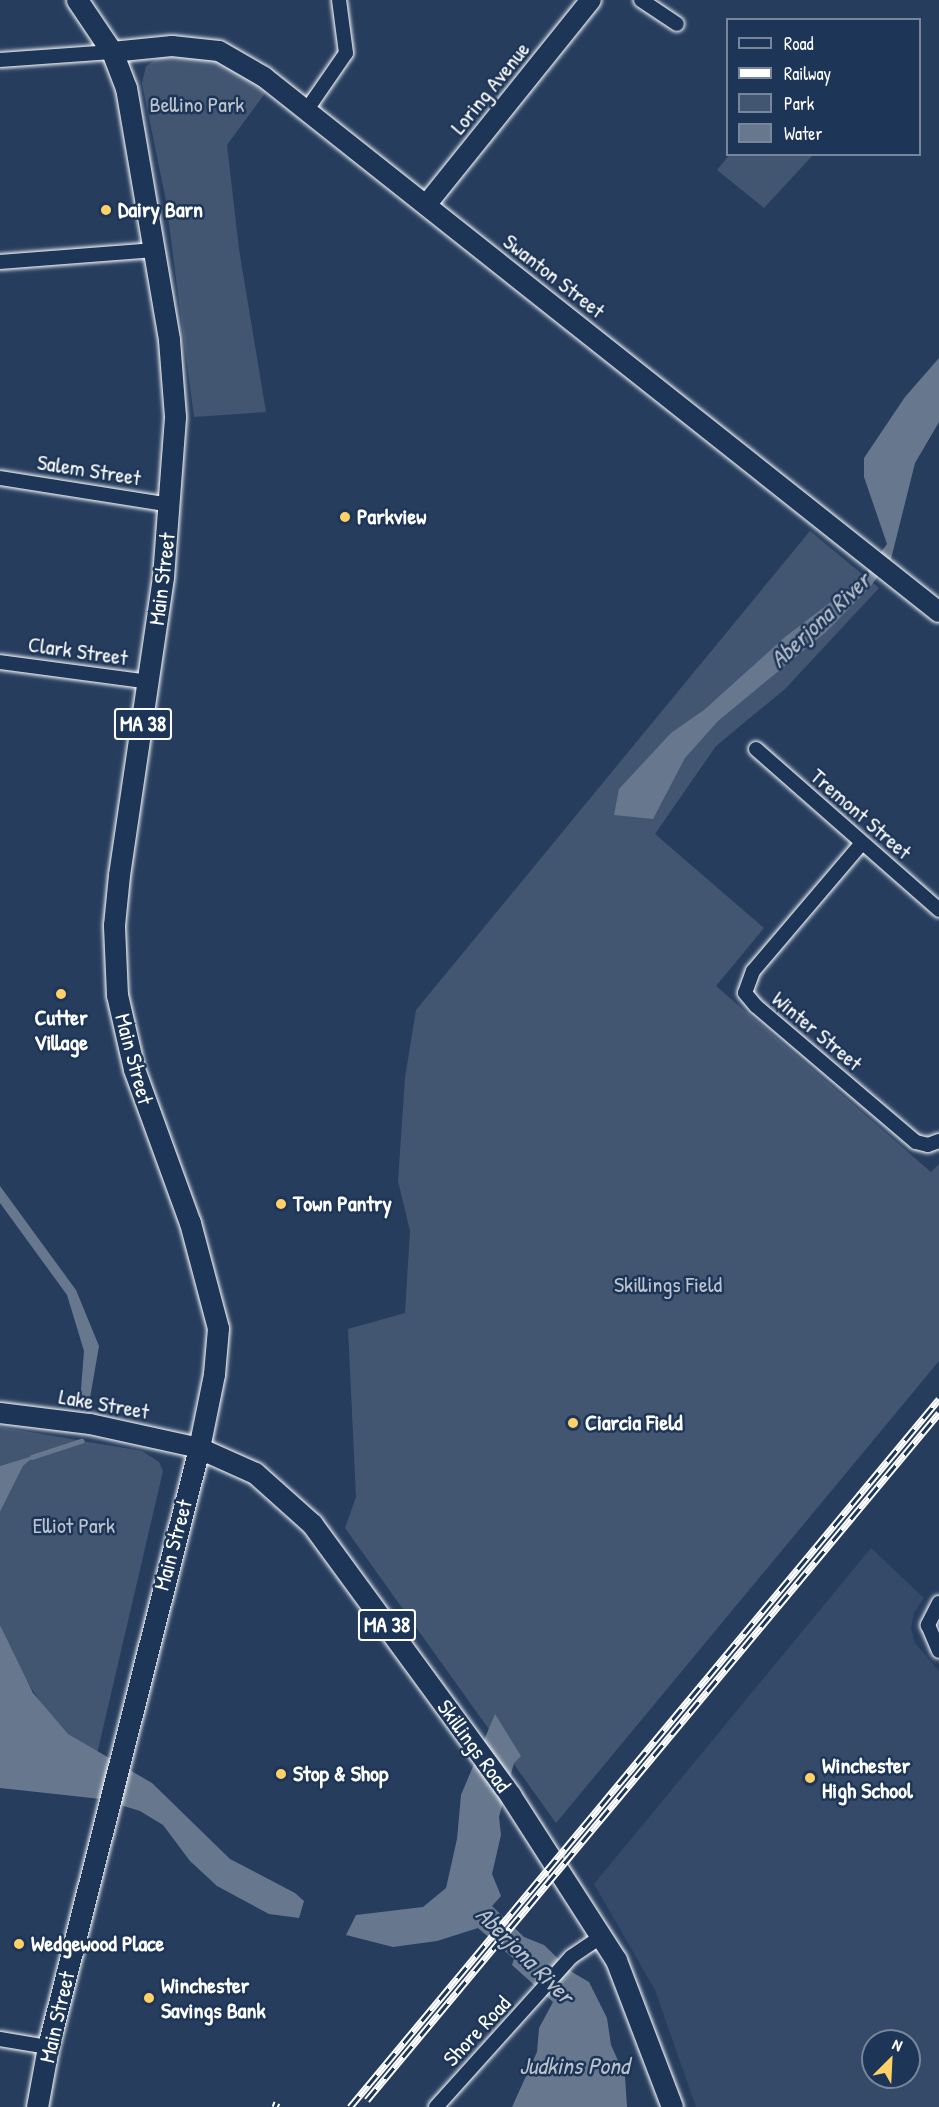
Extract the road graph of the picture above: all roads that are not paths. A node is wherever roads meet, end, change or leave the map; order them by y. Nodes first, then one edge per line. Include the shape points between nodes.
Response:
1 (77, 0) edge
2 (339, 0) edge
3 (591, 0) edge
4 (641, 0) edge
5 (677, 24) dead end
6 (112, 52) junction
7 (0, 60) edge
8 (306, 111) junction
9 (426, 205) junction
10 (155, 250) junction
11 (0, 262) edge
12 (0, 478) edge
13 (171, 505) junction
14 (939, 612) edge
15 (0, 662) edge
16 (150, 682) junction
17 (756, 749) dead end
18 (862, 843) junction
19 (939, 910) edge
20 (935, 1143) edge
21 (0, 1413) edge
22 (199, 1448) junction
23 (939, 1603) edge
24 (939, 1651) edge
25 (602, 1936) junction
26 (0, 2039) edge
27 (48, 2047) junction
28 (37, 2107) edge
29 (436, 2107) edge
30 (672, 2107) edge

1 - 6 main road, Main Street / MA 38
2 - 8 street via 346,53
3 - 9 street, Loring Avenue
4 - 5 street
6 - 7 street
6 - 8 street, Swanton Street via 172,46 219,51 264,76
6 - 10 main road, Main Street / MA 38 via 126,88
8 - 9 street, Swanton Street
9 - 14 street, Swanton Street
10 - 11 street
10 - 13 main road, Main Street / MA 38 via 169,339 175,416
12 - 13 street, Salem Street
13 - 16 main road, Main Street / MA 38
15 - 16 street, Clark Street
16 - 22 main road, Main Street / MA 38 via 122,847 114,925 117,995 134,1069 190,1223 218,1328 214,1374
17 - 18 street, Tremont Street
18 - 19 street, Tremont Street
18 - 20 street, Winter Street via 753,971 745,993 916,1142
21 - 22 street, Lake Street via 90,1424
22 - 25 main road, Skillings Road / MA 38 via 241,1464 293,1503 329,1546 510,1795
22 - 27 main road, Main Street
23 - 24 street via 928,1625
25 - 29 street, Shore Road via 566,1962
25 - 30 main road, Skillings Road / MA 38 via 642,2020
26 - 27 street
27 - 28 main road, Main Street

